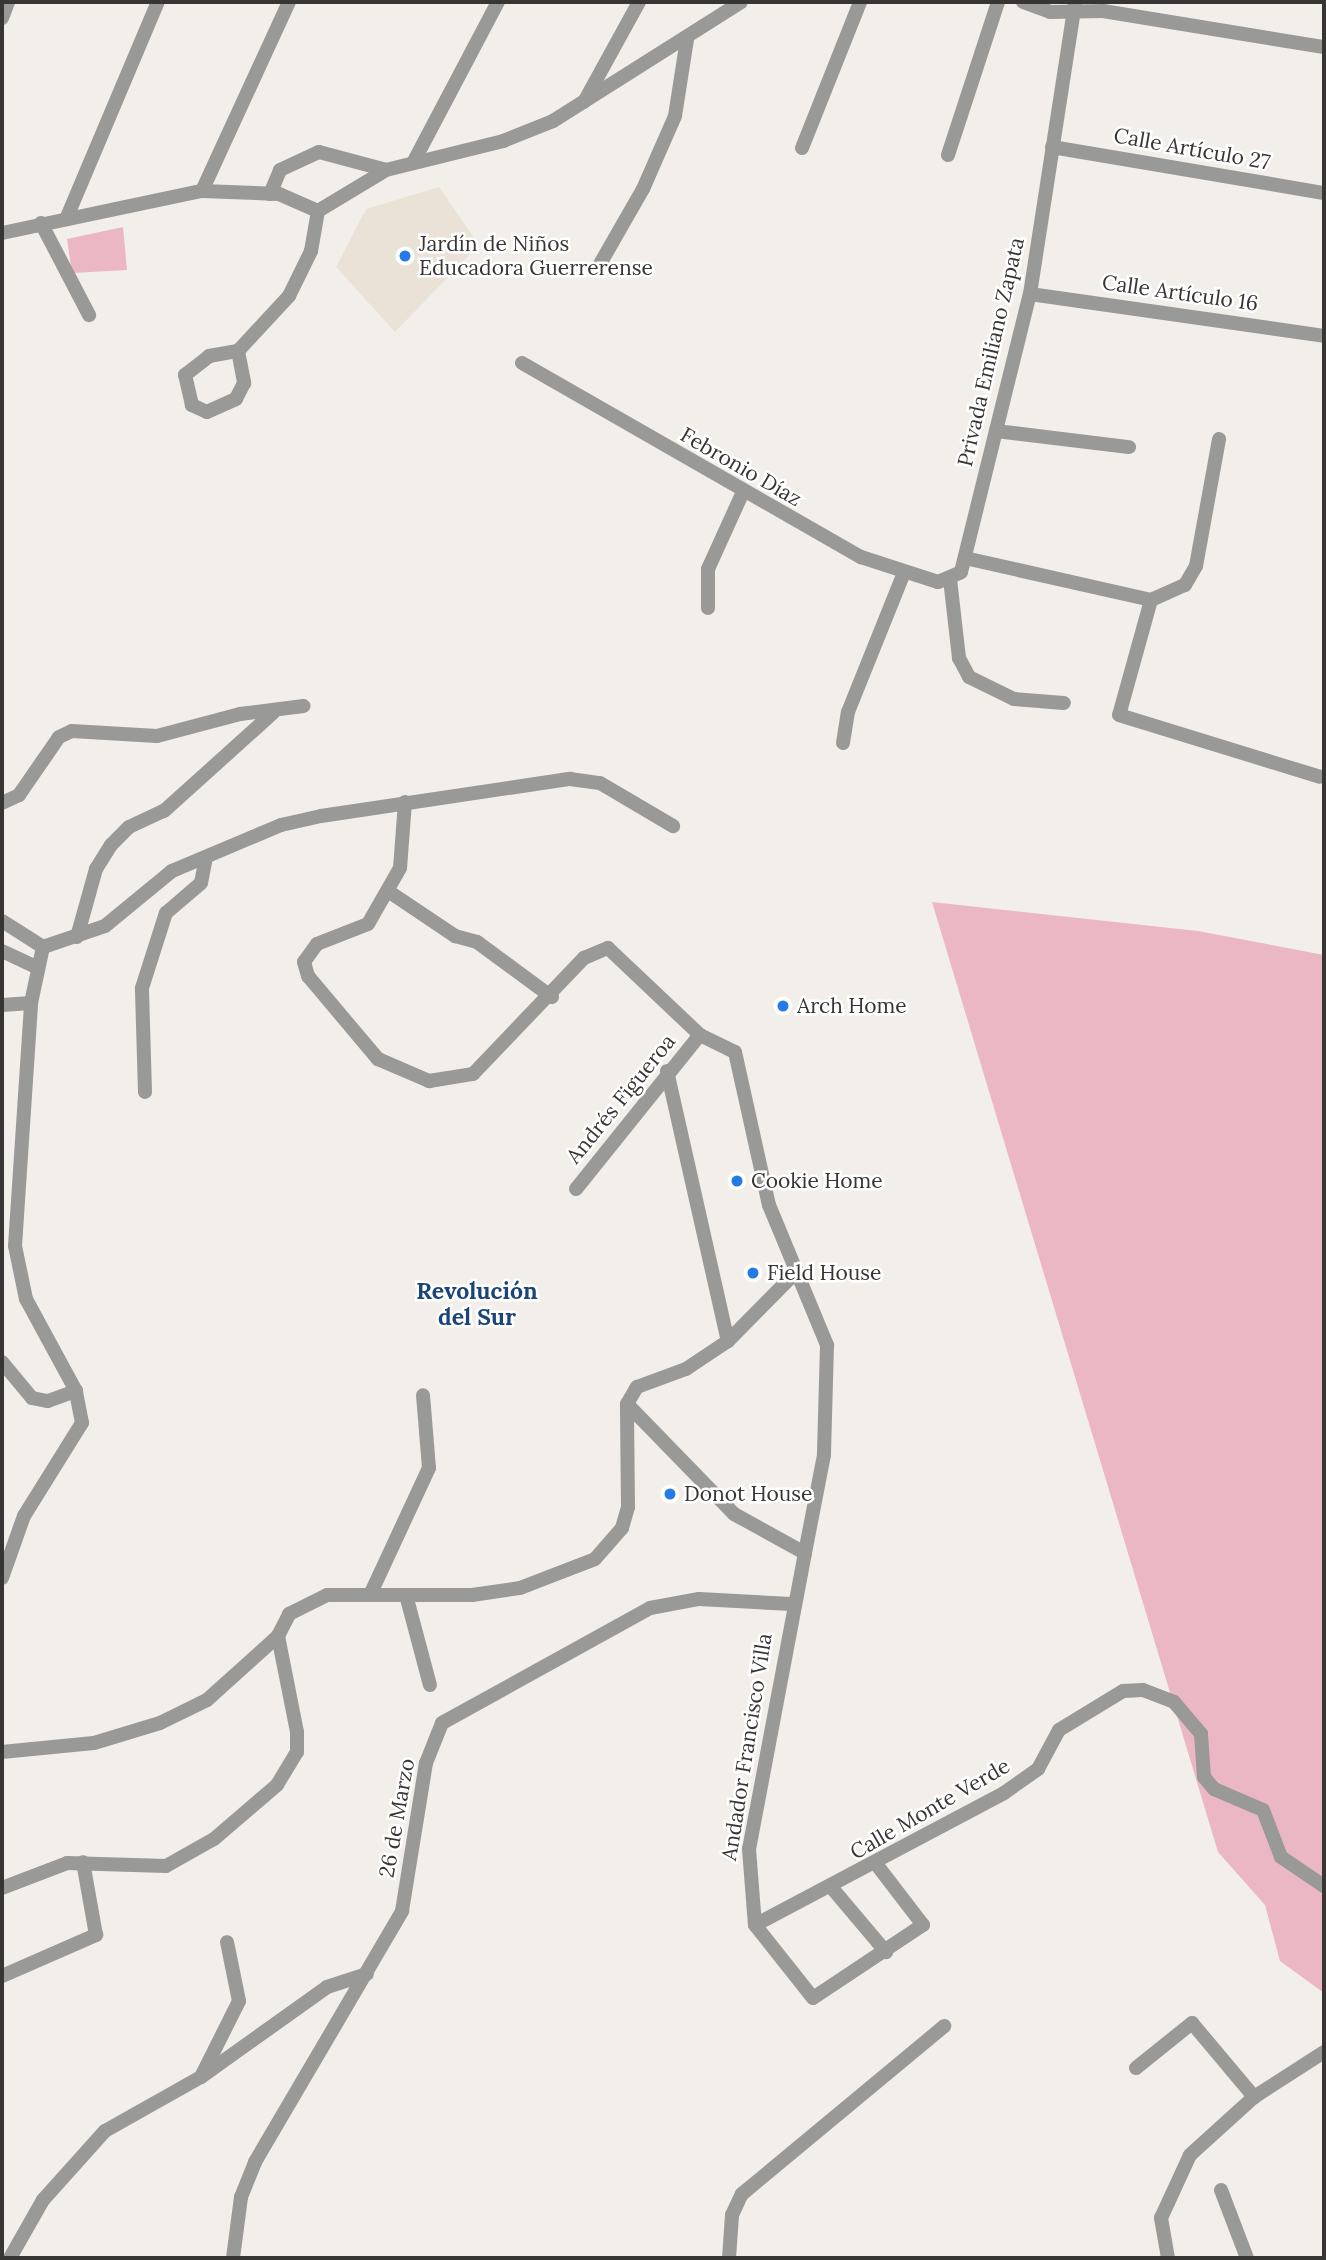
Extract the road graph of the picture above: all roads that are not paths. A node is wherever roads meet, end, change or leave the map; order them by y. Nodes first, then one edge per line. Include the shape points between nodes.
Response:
1 (8, 2) edge
2 (158, 2) edge
3 (289, 2) edge
4 (498, 2) edge
5 (639, 2) edge
6 (741, 2) edge
7 (860, 2) edge
8 (998, 2) edge
9 (1023, 2) edge
10 (1074, 7) edge
11 (2, 18) edge
12 (687, 38) junction
13 (1324, 47) edge
14 (584, 102) junction
15 (1052, 147) junction
16 (802, 148) dead end
17 (948, 155) dead end
18 (413, 163) junction
19 (386, 170) junction
20 (202, 191) junction
21 (1324, 193) edge
22 (270, 194) junction
23 (318, 211) junction
24 (66, 217) junction
25 (41, 223) junction
26 (2, 233) edge
27 (600, 264) dead end
28 (1030, 294) junction
29 (89, 315) dead end
30 (1324, 335) edge
31 (238, 351) junction
32 (522, 363) dead end
33 (996, 431) junction
34 (1219, 439) dead end
35 (1129, 447) dead end
36 (742, 494) junction
37 (965, 558) junction
38 (903, 575) junction
39 (950, 579) junction
40 (1151, 600) junction
41 (708, 608) dead end
42 (1064, 703) dead end
43 (303, 706) dead end
44 (273, 713) junction
45 (843, 743) dead end
46 (1320, 777) dead end
47 (405, 802) junction
48 (2, 803) edge
49 (673, 826) dead end
50 (206, 858) junction
51 (388, 891) junction
52 (2, 921) edge
53 (77, 937) junction
54 (43, 947) junction
55 (2, 951) edge
56 (36, 967) junction
57 (552, 997) junction
58 (31, 1003) junction
59 (2, 1005) edge
60 (700, 1035) junction
61 (667, 1071) junction
62 (145, 1092) dead end
63 (576, 1189) dead end
64 (793, 1275) junction
65 (729, 1341) junction
66 (2, 1362) edge
67 (76, 1391) junction
68 (423, 1395) dead end
69 (627, 1404) junction
70 (805, 1553) junction
71 (2, 1578) edge
72 (370, 1595) junction
73 (406, 1595) junction
74 (791, 1604) junction
75 (278, 1636) junction
76 (430, 1685) dead end
77 (2, 1752) edge
78 (83, 1861) junction
79 (877, 1864) junction
80 (1324, 1886) edge
81 (2, 1888) edge
82 (832, 1888) junction
83 (755, 1925) junction
84 (227, 1942) dead end
85 (886, 1952) junction
86 (367, 1974) junction
87 (2, 1976) edge
88 (944, 2026) dead end
89 (1324, 2052) edge
90 (1136, 2068) dead end
91 (201, 2077) junction
92 (1254, 2097) junction
93 (1221, 2190) dead end
94 (10, 2258) edge
95 (233, 2258) edge
96 (729, 2258) edge
97 (1168, 2258) edge
98 (1247, 2258) edge

1 - 11 street
2 - 24 street
3 - 20 street
4 - 18 street
5 - 14 street
6 - 12 street
7 - 16 street
8 - 17 street
9 - 10 street via 1050,12
10 - 13 street
10 - 15 street, Privada Emiliano Zapata
12 - 14 street
12 - 27 street via 675,116 643,189
14 - 18 street via 503,141
15 - 21 street, Calle Artículo 27
15 - 28 street, Privada Emiliano Zapata
18 - 19 street
19 - 22 street via 319,152 280,170
19 - 23 street
20 - 22 street
20 - 24 street
22 - 23 street
23 - 31 street via 303,272
24 - 25 street
25 - 26 street
25 - 29 street
28 - 30 street, Calle Artículo 16
28 - 33 street, Privada Emiliano Zapata
31 - 31 street via 195,363 184,391 192,405 207,412 236,399 244,383
32 - 36 street, Febronio Díaz
33 - 35 street
33 - 37 street, Privada Emiliano Zapata
34 - 40 street via 1196,566 1185,585
36 - 38 street, Febronio Díaz
36 - 41 street via 708,569
37 - 39 street, Privada Emiliano Zapata via 961,572
37 - 40 street via 1080,579
38 - 39 street, Febronio Díaz
38 - 45 street via 848,712
39 - 42 street via 959,658 968,677 1014,699
40 - 46 street via 1119,715
43 - 44 street
44 - 48 street via 240,714 157,736 72,731 59,737 19,795
44 - 53 street via 164,811 129,827 111,845 96,869
47 - 49 street via 570,779 600,783
47 - 50 street via 281,825
47 - 51 street via 405,846
50 - 53 street via 172,871 104,926
50 - 62 street via 201,883 166,913 142,988
51 - 57 street via 455,936 477,942
51 - 57 street via 368,924 317,944 304,962 308,976 378,1059 429,1080 473,1074
52 - 54 street
53 - 54 street
54 - 56 street
55 - 56 street
56 - 58 street
57 - 60 street via 584,958 608,948
58 - 59 street
58 - 67 street via 15,1246 18,1277
60 - 61 street, Andrés Figueroa
60 - 64 street, Andador Francisco Villa via 735,1052 769,1205
61 - 63 street, Andrés Figueroa
61 - 65 street
64 - 65 street
64 - 70 street, Andador Francisco Villa via 827,1345 830,1390
65 - 69 street via 686,1369 637,1387
66 - 67 street via 33,1398 48,1401
67 - 71 street via 82,1423 24,1516
68 - 72 street via 429,1468
69 - 70 street via 734,1514
69 - 73 street via 628,1507 622,1528 596,1559 520,1588
70 - 74 street, Andador Francisco Villa
72 - 73 street
72 - 75 street via 309,1601 289,1614
73 - 76 street
74 - 83 street, Andador Francisco Villa via 751,1837 748,1896
74 - 86 street, 26 de Marzo via 699,1599 650,1608 442,1723 426,1763 402,1912
75 - 77 street via 207,1700 160,1723 94,1743
75 - 78 street via 298,1732 289,1772 186,1858 142,1869
78 - 81 street
78 - 87 street via 96,1935
79 - 80 street, Calle Monte Verde via 1030,1775 1059,1730 1104,1700 1143,1690 1174,1702 1202,1734 1203,1777 1213,1789 1264,1810 1281,1857
79 - 82 street, Calle Monte Verde
79 - 85 street via 923,1925
82 - 83 street, Calle Monte Verde
82 - 85 street
83 - 85 street via 813,1998
84 - 91 street via 239,2001
86 - 91 street via 327,1987
86 - 95 street, 26 de Marzo via 255,2162 236,2218
88 - 96 street via 741,2194 732,2215
89 - 92 street
90 - 92 street via 1192,2024
91 - 94 street via 132,2113 78,2155
92 - 97 street via 1205,2138 1175,2179 1161,2218
93 - 98 street

